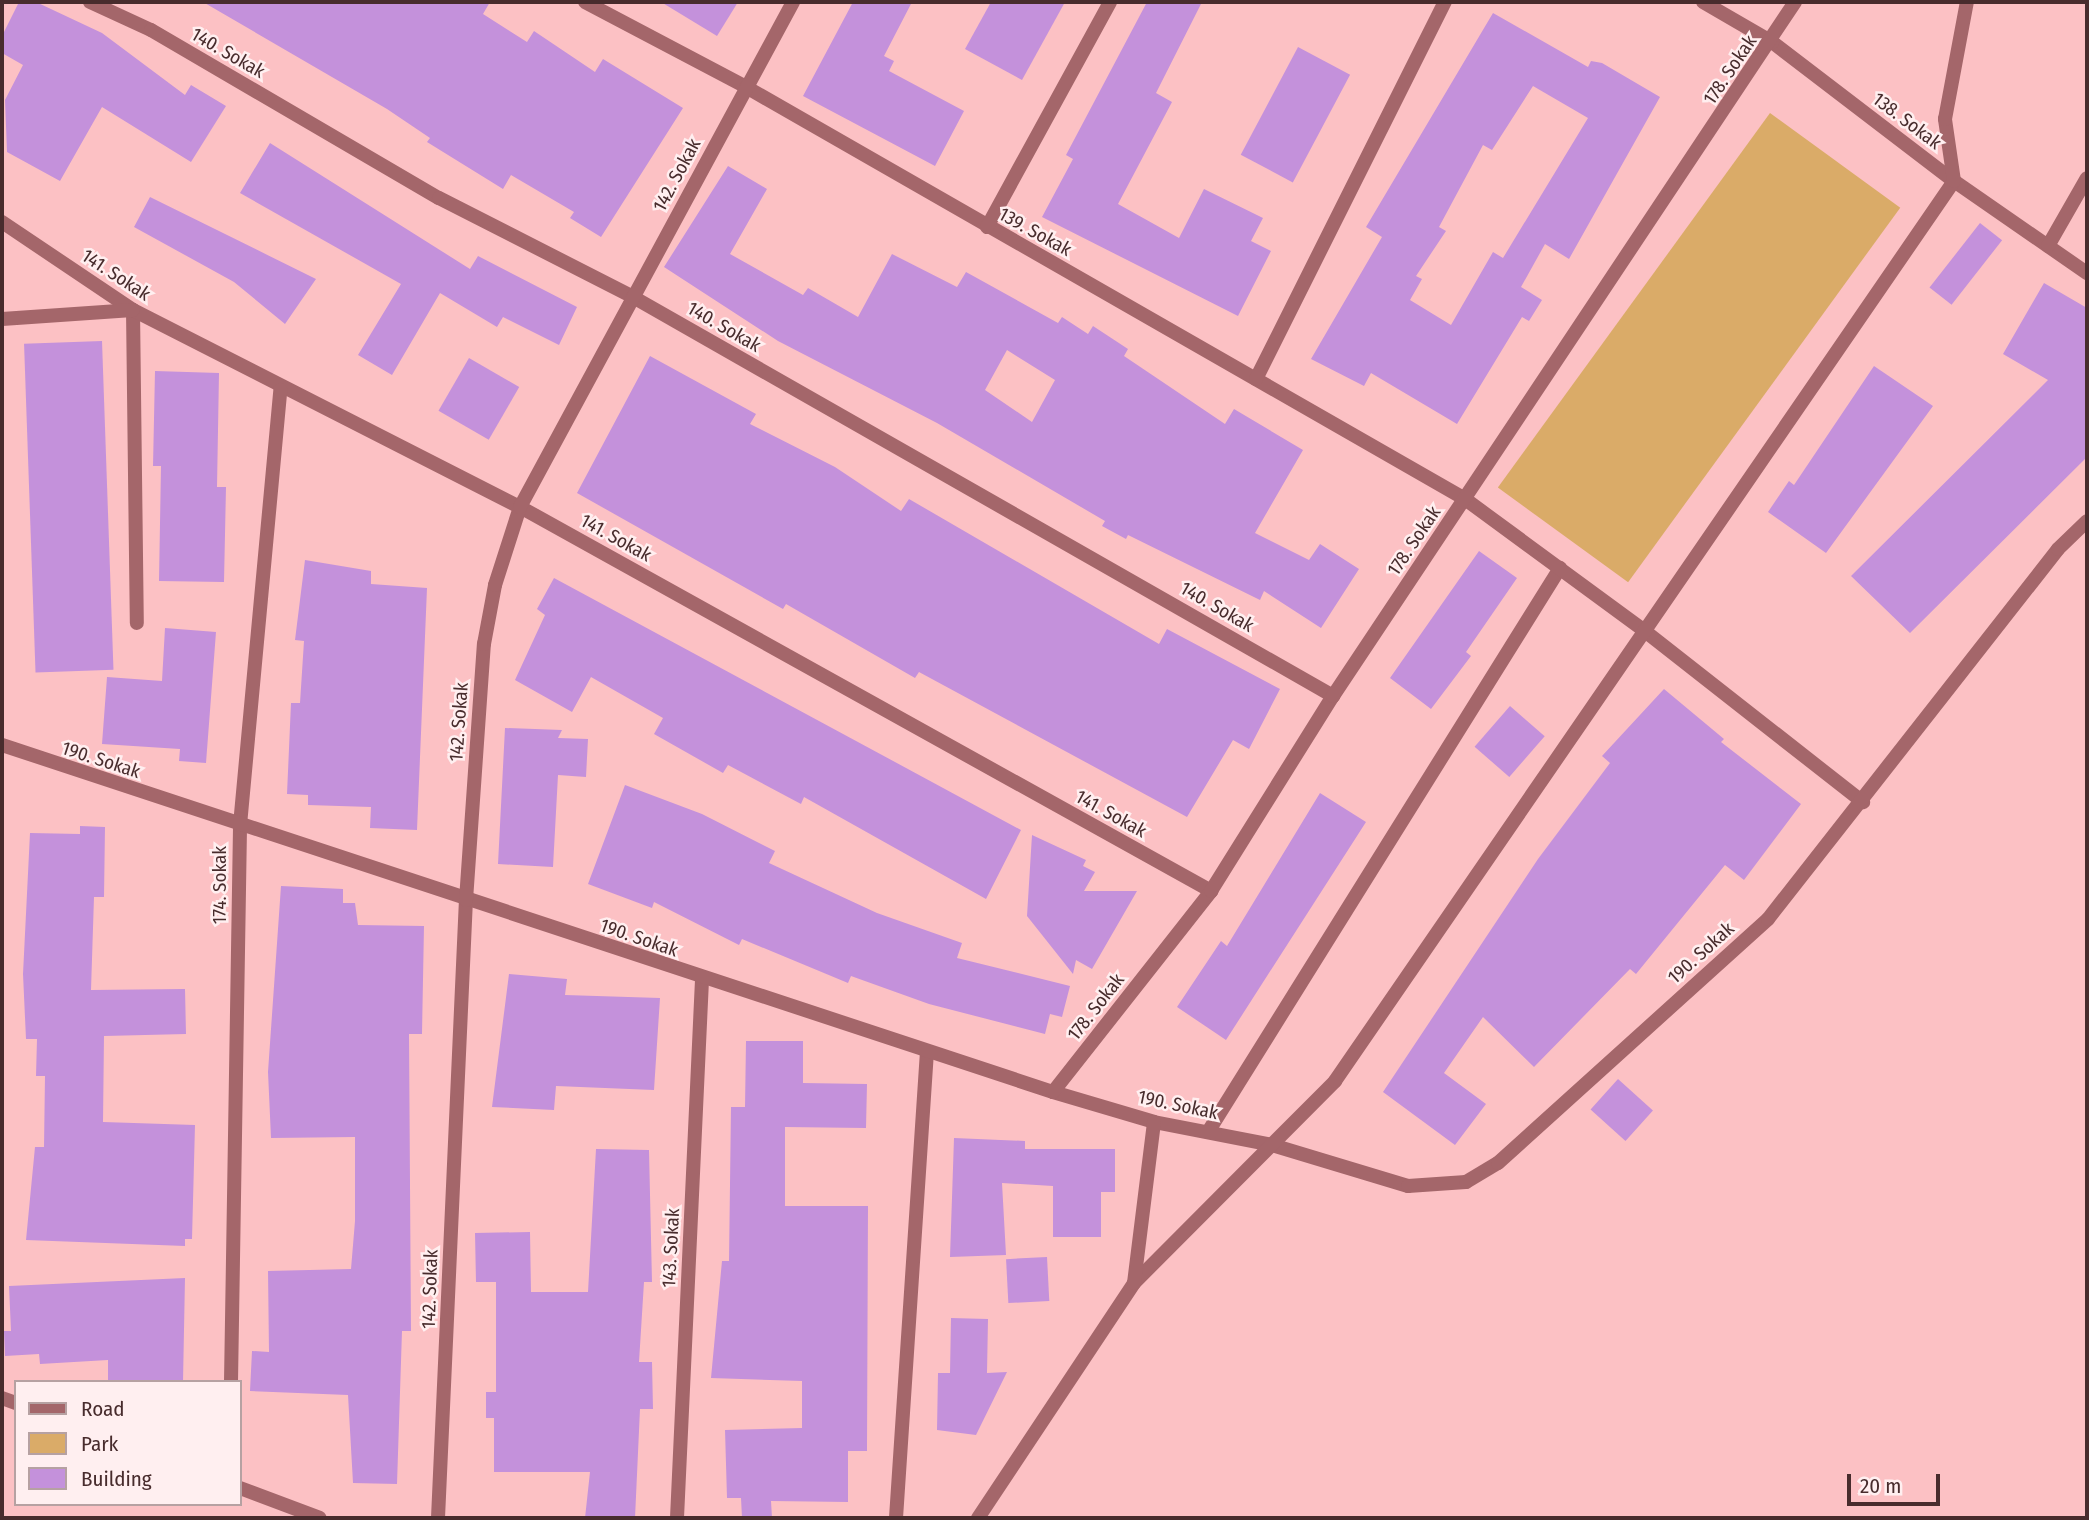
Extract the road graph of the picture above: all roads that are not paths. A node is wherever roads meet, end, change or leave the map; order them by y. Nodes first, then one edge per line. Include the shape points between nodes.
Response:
1 (90, 2) edge
2 (585, 2) edge
3 (793, 2) edge
4 (1110, 2) edge
5 (1445, 2) edge
6 (1703, 2) edge
7 (1795, 2) edge
8 (1967, 2) edge
9 (1772, 42) junction
10 (746, 87) junction
11 (2087, 178) edge
12 (1954, 181) junction
13 (2, 222) edge
14 (987, 227) junction
15 (2048, 246) junction
16 (2087, 273) edge
17 (633, 297) junction
18 (133, 310) junction
19 (2, 319) edge
20 (1256, 379) junction
21 (280, 390) junction
22 (1465, 499) junction
23 (520, 507) junction
24 (2087, 521) edge
25 (1560, 568) junction
26 (137, 623) dead end
27 (1646, 632) junction
28 (1334, 696) junction
29 (2, 745) edge
30 (19, 754) junction
31 (2, 760) edge
32 (1863, 802) junction
33 (240, 825) junction
34 (1211, 891) junction
35 (466, 900) junction
36 (702, 979) junction
37 (927, 1053) junction
38 (1053, 1092) junction
39 (1154, 1122) junction
40 (1208, 1132) junction
41 (1272, 1145) junction
42 (1134, 1283) junction
43 (230, 1380) edge
44 (242, 1489) edge
45 (320, 1518) edge
46 (438, 1518) edge
47 (677, 1518) edge
48 (896, 1518) edge
49 (978, 1518) edge

1 - 17 street, 140. Sokak via 150,30 439,198
2 - 10 street, 139. Sokak
3 - 10 street, 142. Sokak
4 - 14 street
5 - 20 street
6 - 9 street, 138. Sokak
7 - 9 street, 178. Sokak
8 - 12 street via 1945,119
9 - 12 street, 138. Sokak
9 - 22 street, 178. Sokak
10 - 14 street, 139. Sokak
10 - 17 street, 142. Sokak
11 - 15 street
12 - 15 street, 138. Sokak
12 - 27 street
13 - 18 street, 141. Sokak
14 - 20 street, 139. Sokak
15 - 16 street, 138. Sokak
17 - 23 street, 142. Sokak
17 - 28 street, 140. Sokak
18 - 19 street
18 - 21 street, 141. Sokak
18 - 26 street
20 - 22 street, 139. Sokak
21 - 23 street, 141. Sokak
21 - 33 street, 174. Sokak
22 - 25 street, 139. Sokak
22 - 28 street, 178. Sokak
23 - 34 street, 141. Sokak
23 - 35 street, 142. Sokak via 495,585 484,644
24 - 32 street, 190. Sokak via 2059,549
25 - 27 street, 139. Sokak
25 - 40 street
27 - 32 street, 139. Sokak
27 - 41 street via 1335,1081
28 - 34 street, 178. Sokak
29 - 30 street, 190. Sokak
30 - 31 street
30 - 33 street, 190. Sokak
32 - 41 street, 190. Sokak via 1768,919 1498,1163 1466,1182 1445,1188 1408,1186
33 - 35 street, 190. Sokak
33 - 43 street, 174. Sokak
34 - 38 street, 178. Sokak
35 - 36 street, 190. Sokak
35 - 46 street, 142. Sokak
36 - 37 street, 190. Sokak
36 - 47 street, 143. Sokak
37 - 38 street, 190. Sokak
37 - 48 street
38 - 39 street, 190. Sokak
39 - 40 street, 190. Sokak
39 - 42 street
40 - 41 street, 190. Sokak
41 - 42 street
42 - 49 street
44 - 45 street

